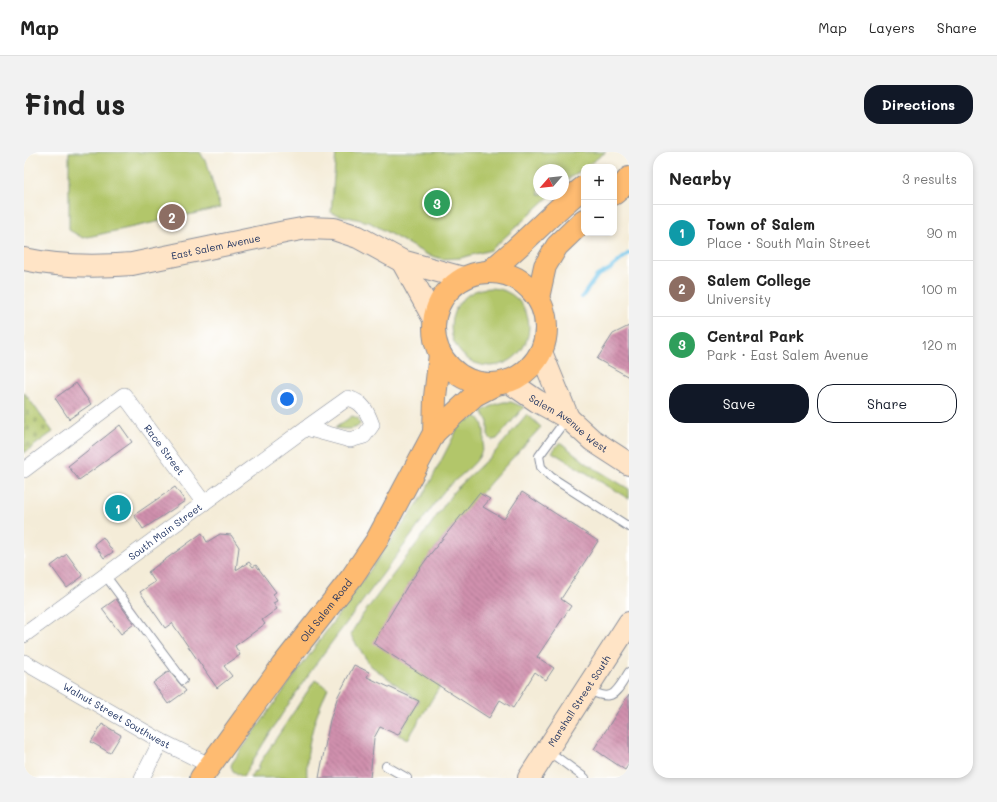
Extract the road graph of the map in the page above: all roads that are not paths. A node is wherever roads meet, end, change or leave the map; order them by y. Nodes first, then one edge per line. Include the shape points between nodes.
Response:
1 (629, 165) edge
2 (617, 168) edge
3 (629, 178) edge
4 (581, 190) edge
5 (617, 191) edge
6 (581, 223) edge
7 (24, 259) edge
8 (402, 261) junction
9 (490, 271) junction
10 (463, 278) junction
11 (538, 298) junction
12 (434, 320) junction
13 (541, 352) junction
14 (440, 354) junction
15 (502, 383) junction
16 (568, 418) junction
17 (306, 428) dead end
18 (434, 433) junction
19 (629, 464) edge
20 (24, 470) edge
21 (204, 503) junction
22 (629, 527) edge
23 (106, 575) junction
24 (629, 623) edge
25 (24, 635) edge
26 (24, 662) edge
27 (629, 672) edge
28 (182, 680) dead end
29 (586, 689) junction
30 (162, 741) junction
31 (547, 750) junction
32 (386, 766) dead end
33 (206, 772) edge
34 (573, 775) edge
35 (142, 778) edge
36 (407, 778) edge
37 (529, 778) edge
38 (585, 778) edge

1 - 2 main road
3 - 5 main road
4 - 9 main road via 551,215 520,247
6 - 11 main road via 557,246 545,266
7 - 8 main road, East Salem Avenue via 67,266 132,264 285,232 324,228 358,237
8 - 10 main road, East Salem Avenue
8 - 12 main road
9 - 10 main road
9 - 11 main road via 518,278 530,287
10 - 12 main road via 449,289 439,303
11 - 13 main road via 545,316 546,334
12 - 14 main road via 434,337
13 - 15 main road via 522,375
13 - 16 main road
14 - 15 main road via 450,368 464,378 480,383
14 - 18 main road, Old Salem Road
15 - 16 main road, Salem Avenue West
15 - 18 main road, Old Salem Road via 475,395
16 - 19 main road, Salem Avenue West via 592,440
16 - 22 lane via 539,456 541,467 551,477
17 - 21 street, South Main Street
18 - 33 main road, Old Salem Road via 377,540
20 - 21 street, Race Street via 124,395
21 - 23 street, South Main Street
23 - 25 street, South Main Street
23 - 28 lane
24 - 29 main road, Marshall Street South
26 - 30 street, Walnut Street Southwest
27 - 29 lane via 615,694 600,696
29 - 31 main road, Marshall Street South
30 - 33 street, Walnut Street Southwest
30 - 35 street
31 - 34 lane
31 - 37 main road, Marshall Street South
32 - 36 lane
34 - 38 lane

